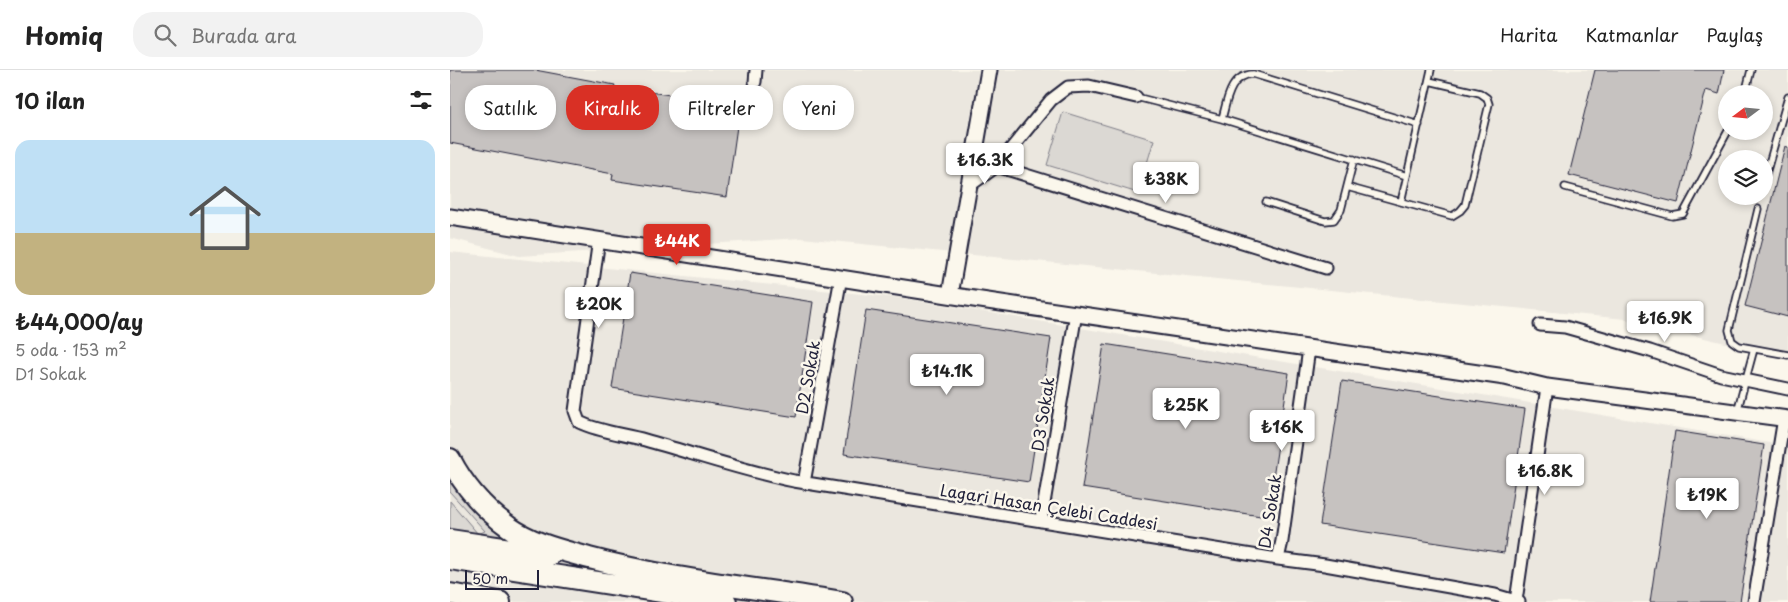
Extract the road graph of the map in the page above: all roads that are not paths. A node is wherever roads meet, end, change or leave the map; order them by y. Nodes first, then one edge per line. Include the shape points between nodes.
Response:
1 (988, 70) edge
2 (1431, 70) edge
3 (1751, 70) edge
4 (1429, 81) junction
5 (1747, 85) edge
6 (1136, 97) joint
7 (1788, 97) edge
8 (1222, 119) junction
9 (1419, 125) junction
10 (1723, 140) edge
11 (1773, 150) edge
12 (1354, 159) junction
13 (997, 166) junction
14 (1407, 176) junction
15 (969, 186) junction
16 (1565, 186) dead end
17 (1347, 187) junction
18 (1266, 202) dead end
19 (1401, 202) junction
20 (1758, 209) dead end
21 (450, 217) edge
22 (599, 239) junction
23 (1326, 268) dead end
24 (840, 277) junction
25 (950, 295) junction
26 (1076, 312) junction
27 (1540, 325) dead end
28 (1310, 348) junction
29 (1754, 349) junction
30 (1788, 354) edge
31 (1745, 380) junction
32 (1547, 386) junction
33 (1788, 389) edge
34 (1737, 412) junction
35 (1786, 418) edge
36 (450, 459) edge
37 (804, 483) junction
38 (1041, 521) junction
39 (450, 540) edge
40 (450, 559) edge
41 (1278, 559) junction
42 (623, 567) junction
43 (450, 594) edge
44 (664, 597) edge
45 (500, 602) edge
46 (726, 602) edge
47 (842, 602) edge
48 (1517, 602) edge
49 (1754, 602) edge

1 - 15 street
2 - 4 lane
3 - 5 lane
4 - 9 lane
4 - 19 lane via 1480,92 1489,104 1465,205 1460,211 1452,216
6 - 8 lane
6 - 13 street via 1089,86 1068,88 1051,100
7 - 11 lane
8 - 9 lane via 1236,81 1243,75 1253,74
8 - 12 lane
9 - 14 lane
10 - 16 lane via 1684,214 1672,216
12 - 14 lane
12 - 17 lane
13 - 15 street
13 - 23 street
14 - 19 lane
15 - 25 street
17 - 18 lane via 1341,210 1334,220 1325,221
17 - 19 lane
20 - 29 lane via 1729,330 1732,341
21 - 22 street
22 - 24 street
22 - 37 street, Lagari Hasan Çelebi Caddesi via 574,411 579,422 596,430 645,440 732,467
24 - 25 street
24 - 37 street, D2 Sokak
25 - 26 street
26 - 28 street
26 - 38 street, D3 Sokak
27 - 31 street via 1565,327
28 - 32 street
28 - 41 street, D4 Sokak
29 - 30 lane
29 - 31 lane
31 - 33 street
31 - 34 lane
32 - 34 street
32 - 48 street
34 - 35 street
35 - 49 street
36 - 42 highway via 470,491 509,527 554,550
37 - 38 street, Lagari Hasan Çelebi Caddesi
38 - 41 street, Lagari Hasan Çelebi Caddesi
39 - 42 highway
40 - 44 highway
41 - 48 street, Lagari Hasan Çelebi Caddesi via 1495,595
42 - 47 highway
43 - 45 highway
44 - 46 highway

